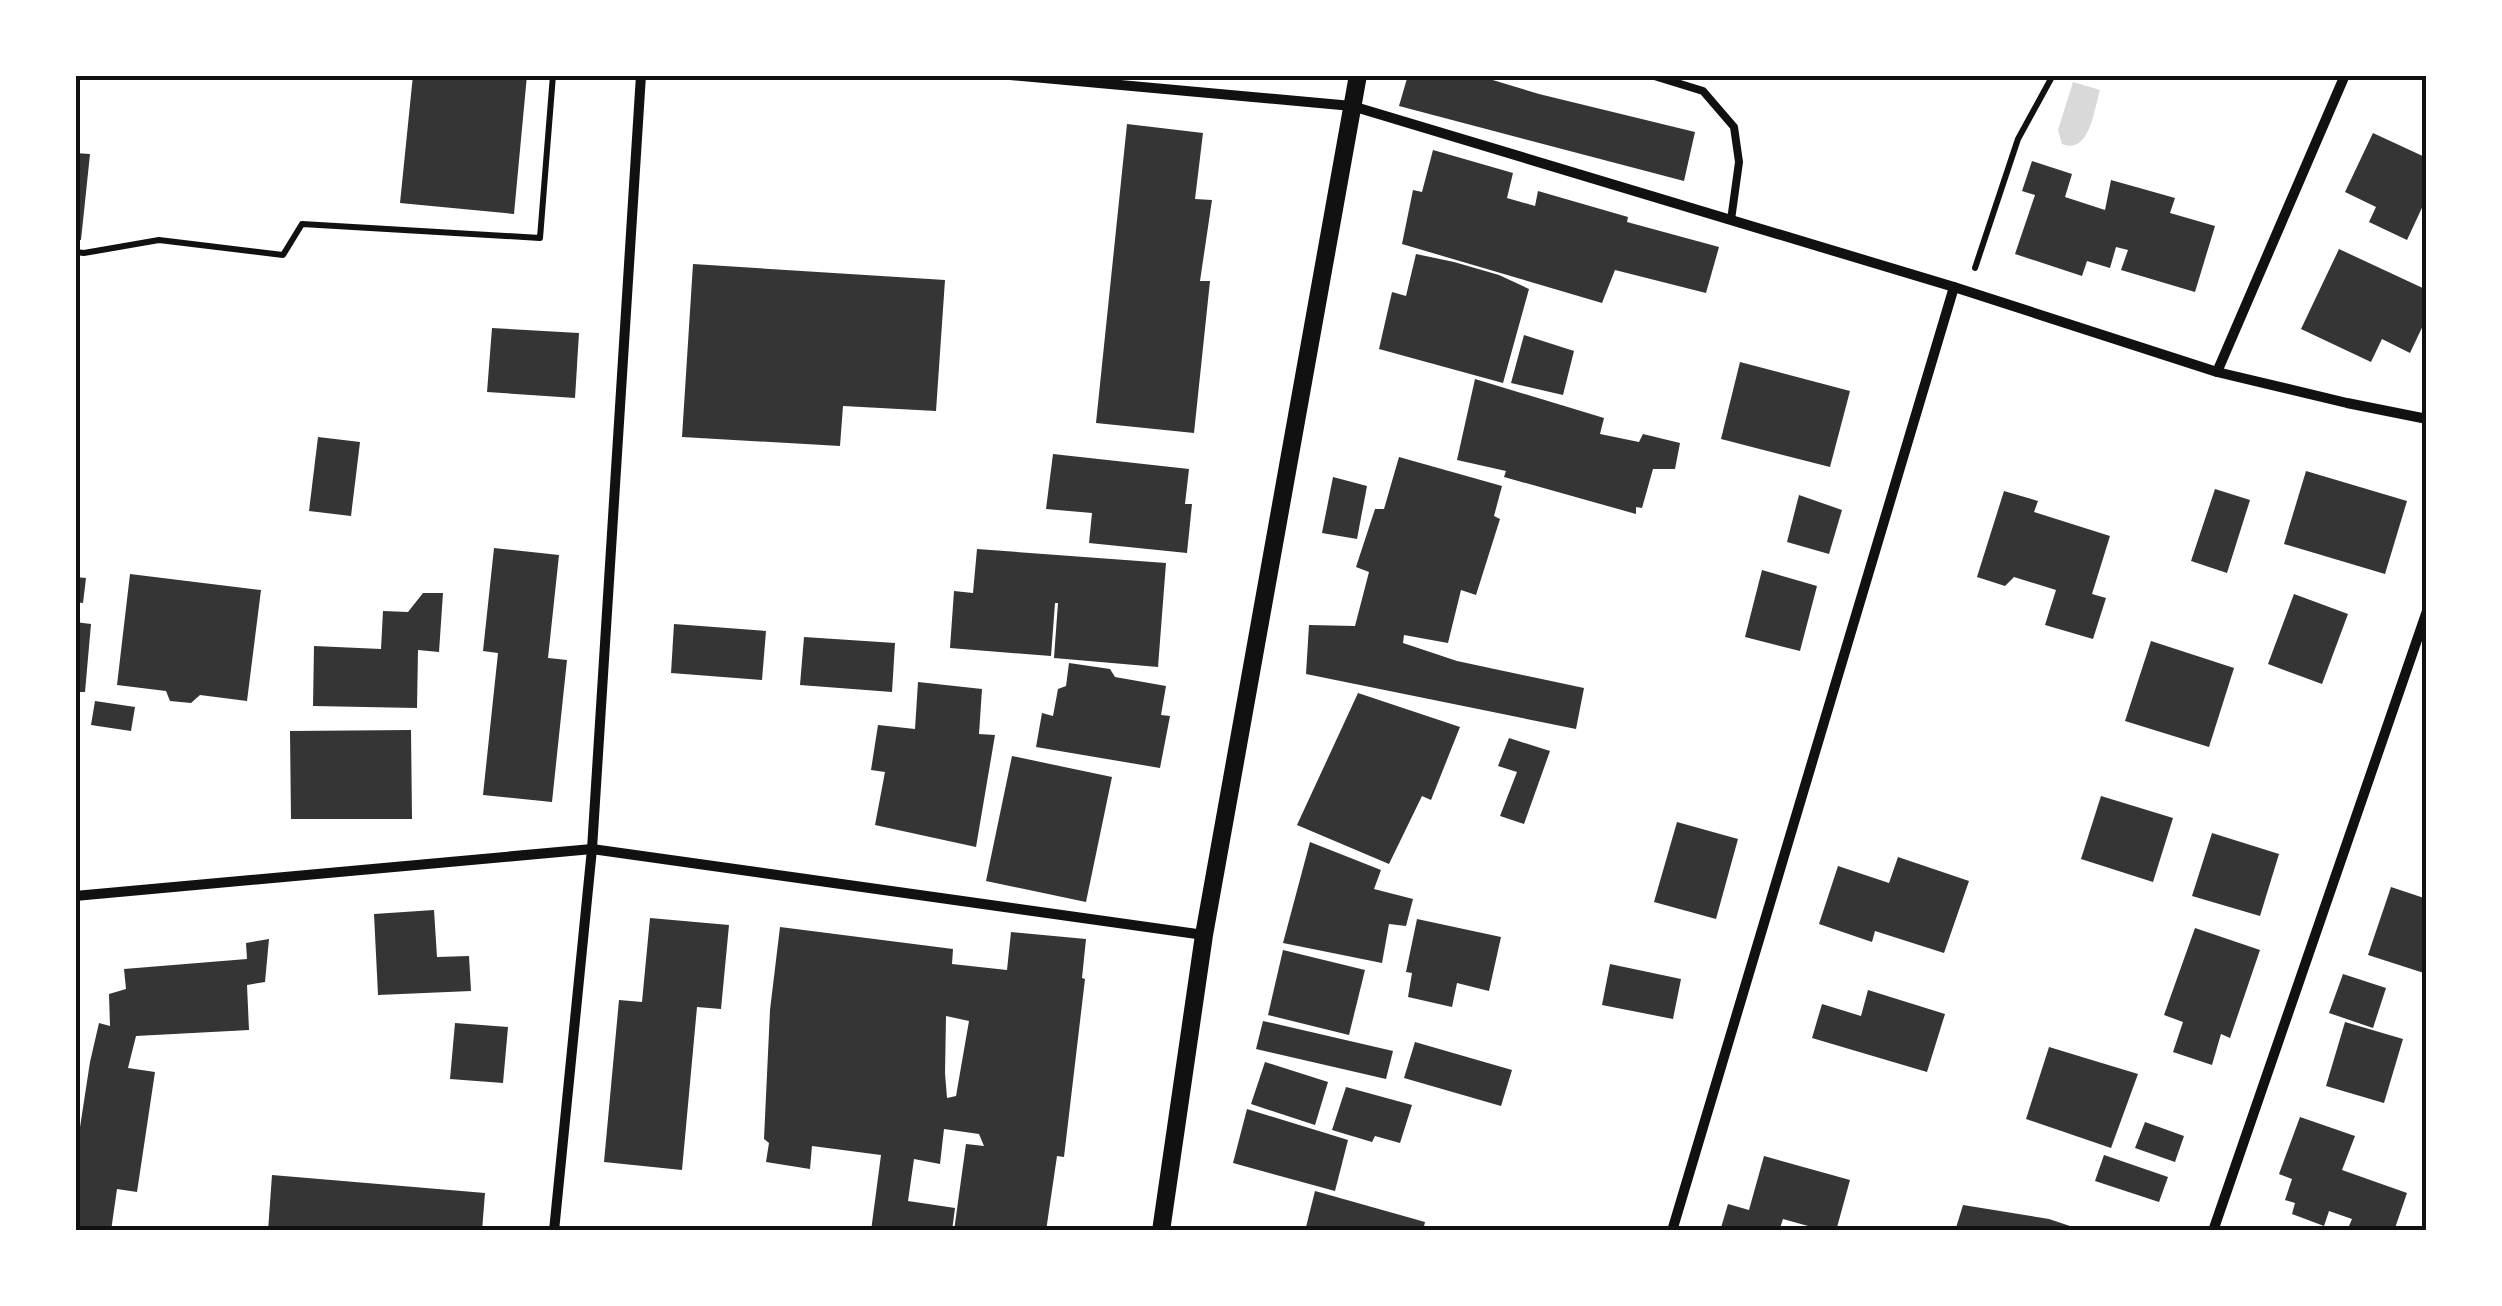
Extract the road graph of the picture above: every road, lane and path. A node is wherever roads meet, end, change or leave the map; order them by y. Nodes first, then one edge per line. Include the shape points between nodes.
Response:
1 (553, 75) edge
2 (641, 75) edge
3 (1010, 75) edge
4 (1358, 75) edge
5 (1651, 75) edge
6 (2053, 75) edge
7 (2344, 75) edge
8 (1352, 106) junction
9 (1731, 220) junction
10 (75, 252) edge
11 (1954, 287) junction
12 (1967, 291) junction
13 (2217, 372) junction
14 (2427, 419) edge
15 (2427, 612) edge
16 (592, 849) junction
17 (75, 896) edge
18 (1204, 935) junction
19 (554, 1231) edge
20 (1161, 1231) edge
21 (1672, 1231) edge
22 (2213, 1231) edge

1 - 10 path via 540,238 302,224 282,255 159,240
2 - 16 street
3 - 8 street
4 - 8 street
5 - 9 lane via 1703,91 1734,127 1739,162
6 - 12 path via 2018,139
7 - 13 street
8 - 9 street
8 - 18 street
9 - 11 street
11 - 12 street
11 - 21 street
12 - 13 street
13 - 14 street
15 - 22 street
16 - 17 street
16 - 18 street
16 - 19 street
18 - 20 street

